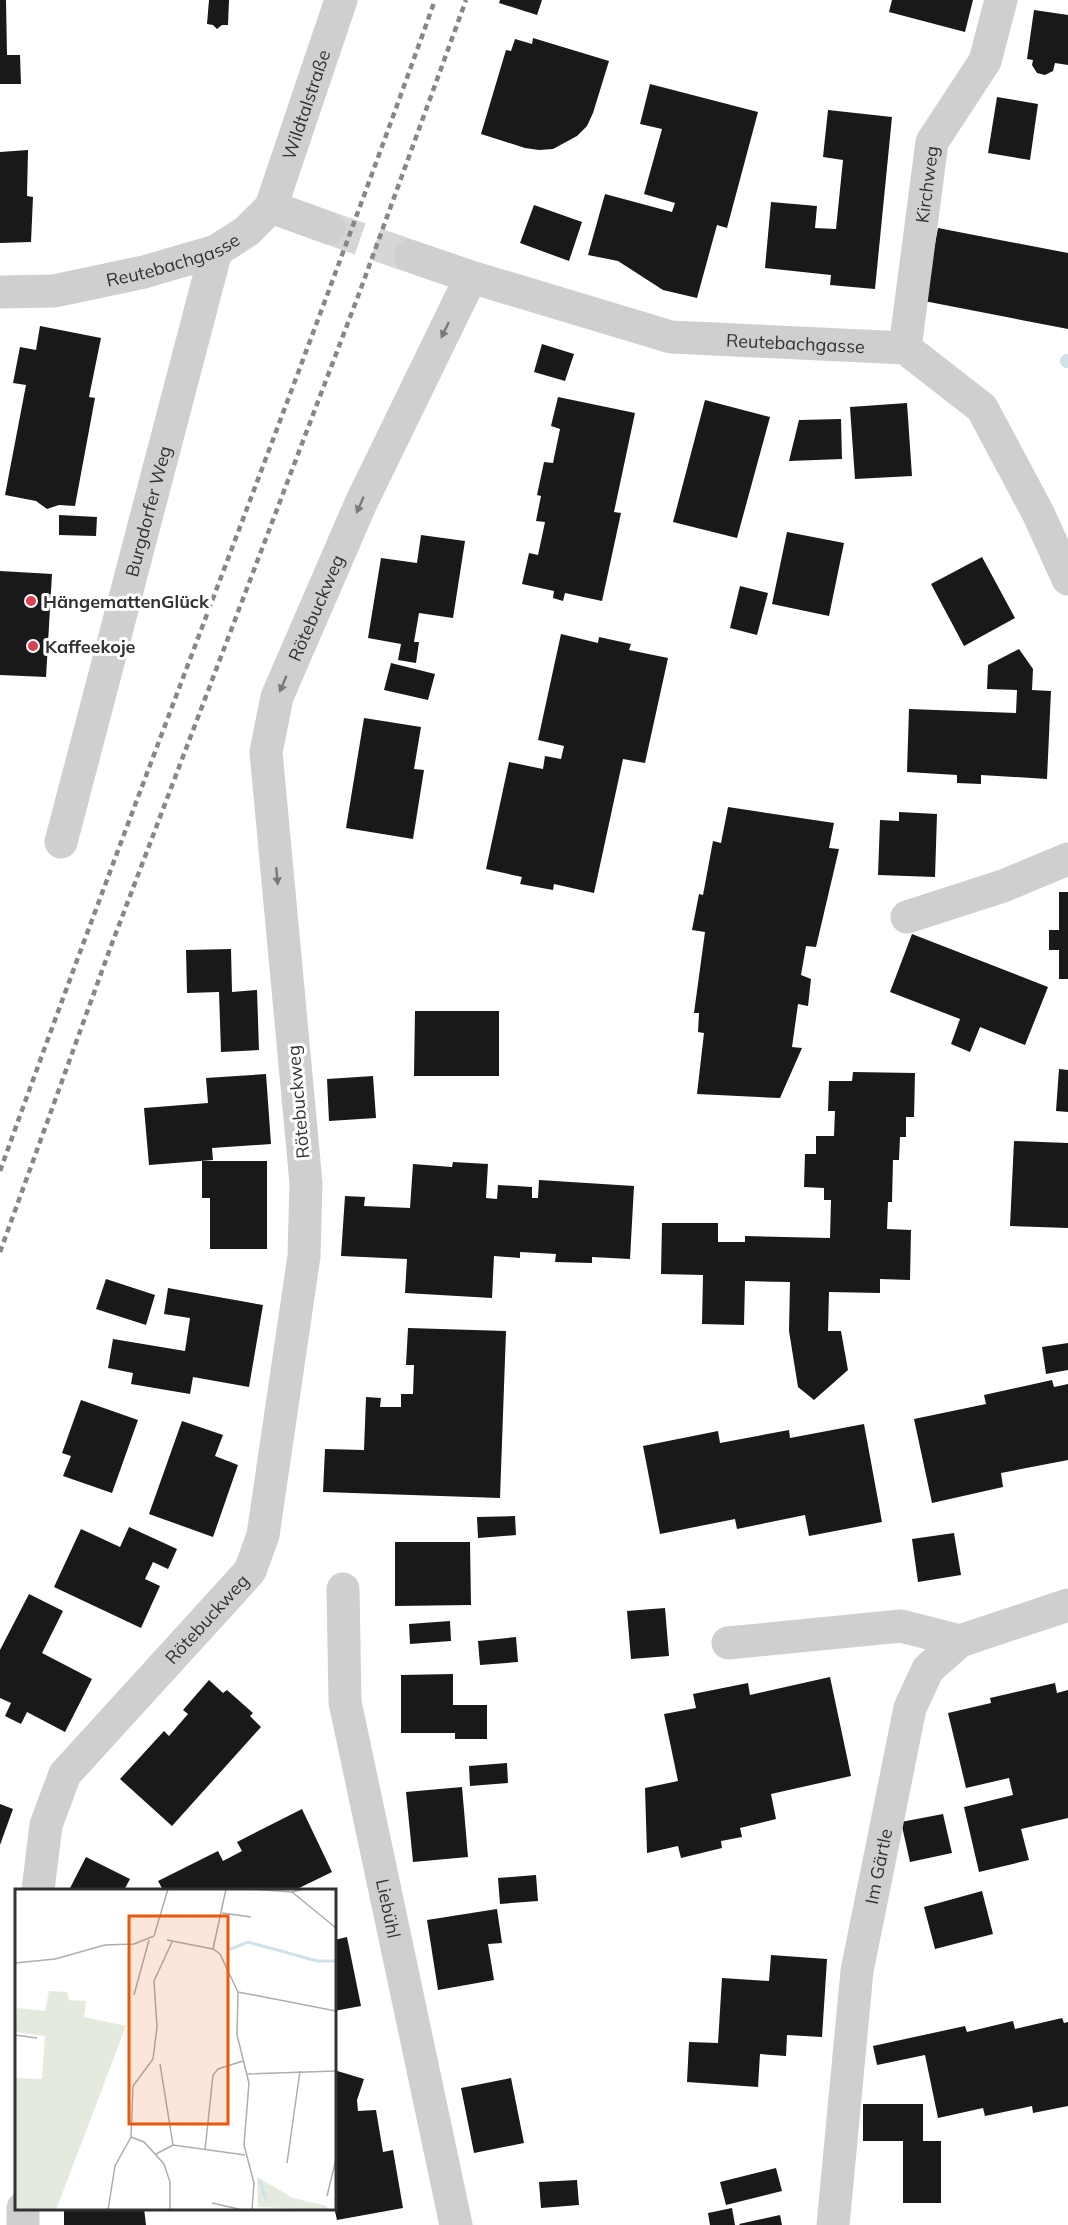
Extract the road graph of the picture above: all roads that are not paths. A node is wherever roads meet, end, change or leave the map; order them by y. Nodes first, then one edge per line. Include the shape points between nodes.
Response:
1 (341, 0) edge
2 (1001, 0) edge
3 (271, 207) junction
4 (329, 228) tunnel mouth
5 (216, 251) junction
6 (410, 256) tunnel mouth
7 (471, 277) junction
8 (0, 292) edge
9 (905, 348) junction
10 (1068, 579) edge
11 (61, 842) dead end
12 (1068, 859) edge
13 (907, 917) dead end
14 (343, 1589) dead end
15 (1068, 1605) edge
16 (960, 1641) junction
17 (728, 1643) dead end
18 (38, 1889) edge
19 (22, 2210) edge
20 (23, 2225) edge
21 (456, 2225) edge
22 (833, 2225) edge

1 - 3 street, Wildtalstraße
2 - 9 street, Kirchweg via 985,61 932,142
3 - 4 street
3 - 5 street, Reutebachgasse via 247,231
5 - 8 street, Reutebachgasse via 144,272 54,291
5 - 11 street, Burgdorfer Weg
6 - 7 street, Reutebachgasse
7 - 9 street, Reutebachgasse via 671,337
7 -> 18 street, Rötebuckweg via 361,503 277,697 266,752 306,1184 304,1256 263,1535 250,1571 65,1774 46,1825
9 - 10 street via 982,408
12 - 13 street via 1003,886
14 - 21 street, Liebühl via 345,1702
15 - 16 street, Im Gärtle
16 - 17 street via 902,1626
16 - 22 street, Im Gärtle via 928,1669 910,1708 857,1971
19 - 20 street

